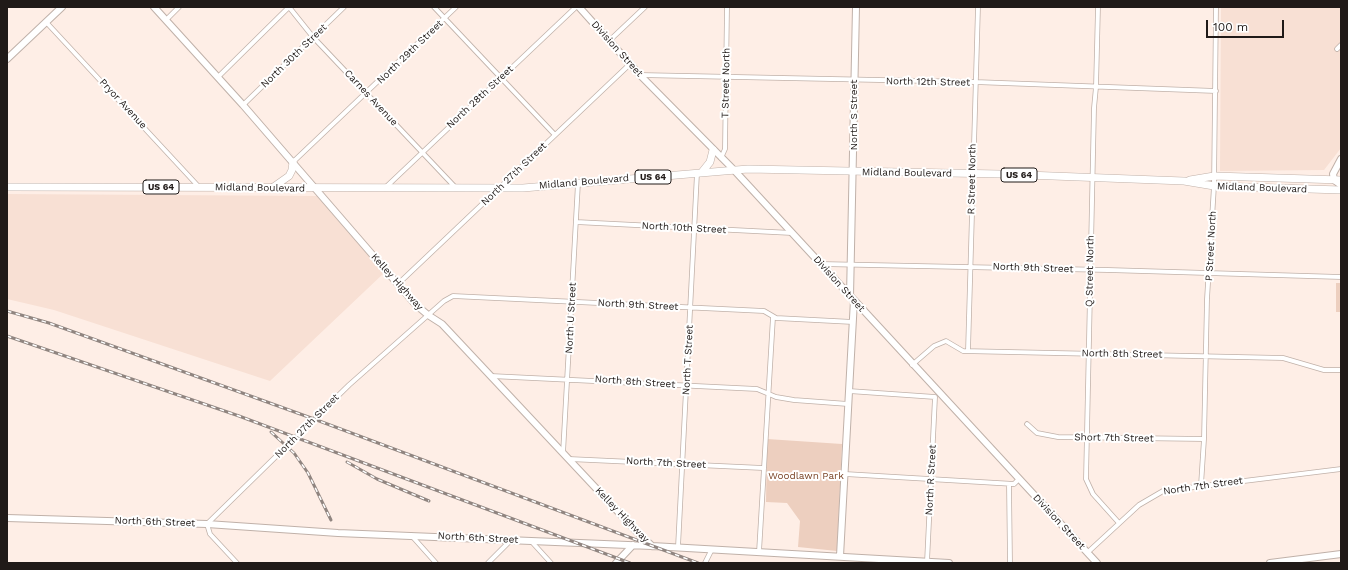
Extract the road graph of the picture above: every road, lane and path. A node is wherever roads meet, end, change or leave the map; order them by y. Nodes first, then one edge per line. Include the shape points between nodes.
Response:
1 (62, 7) edge
2 (154, 7) edge
3 (179, 7) edge
4 (289, 7) edge
5 (344, 7) edge
6 (434, 7) edge
7 (456, 7) edge
8 (576, 7) edge
9 (579, 7) edge
10 (645, 7) edge
11 (727, 7) edge
12 (856, 7) edge
13 (978, 7) edge
14 (1098, 7) edge
15 (1216, 7) edge
16 (445, 18) junction
17 (166, 20) junction
18 (46, 22) junction
19 (313, 37) junction
20 (609, 40) junction
21 (1341, 45) edge
22 (1337, 49) dead end
23 (7, 59) edge
24 (630, 64) junction
25 (640, 75) junction
26 (218, 77) junction
27 (500, 77) junction
28 (726, 77) junction
29 (854, 81) junction
30 (975, 82) junction
31 (1096, 87) junction
32 (1216, 91) junction
33 (366, 94) junction
34 (243, 105) junction
35 (555, 135) junction
36 (713, 150) junction
37 (422, 152) junction
38 (721, 158) junction
39 (1341, 159) edge
40 (293, 162) junction
41 (734, 170) junction
42 (854, 171) junction
43 (700, 173) junction
44 (972, 174) junction
45 (1214, 176) junction
46 (1092, 178) junction
47 (1338, 180) edge
48 (1184, 182) junction
49 (578, 183) junction
50 (1341, 185) edge
51 (1214, 186) junction
52 (7, 187) edge
53 (199, 187) junction
54 (272, 188) junction
55 (316, 188) junction
56 (385, 188) junction
57 (456, 188) junction
58 (500, 188) junction
59 (1341, 190) edge
60 (576, 222) junction
61 (695, 228) junction
62 (792, 233) junction
63 (821, 264) junction
64 (850, 264) junction
65 (970, 267) junction
66 (1090, 270) junction
67 (1210, 274) junction
68 (1341, 278) edge
69 (398, 284) junction
70 (852, 298) junction
71 (572, 301) junction
72 (691, 308) junction
73 (428, 315) junction
74 (773, 317) junction
75 (853, 322) junction
76 (968, 351) junction
77 (1089, 354) junction
78 (1206, 356) junction
79 (912, 365) junction
80 (1341, 370) edge
81 (491, 376) junction
82 (568, 379) junction
83 (687, 386) junction
84 (849, 391) junction
85 (768, 394) junction
86 (937, 395) junction
87 (848, 404) junction
88 (1027, 424) dead end
89 (1087, 438) junction
90 (1204, 439) junction
91 (563, 453) junction
92 (569, 459) junction
93 (683, 464) junction
94 (763, 468) junction
95 (1341, 469) edge
96 (845, 474) junction
97 (931, 478) junction
98 (1019, 479) junction
99 (1009, 484) junction
100 (1201, 485) junction
101 (7, 518) edge
102 (1119, 523) junction
103 (207, 524) junction
104 (410, 535) junction
105 (511, 540) junction
106 (530, 541) junction
107 (633, 545) junction
108 (652, 546) junction
109 (678, 547) junction
110 (712, 549) junction
111 (759, 552) junction
112 (1087, 553) junction
113 (1341, 554) edge
114 (840, 556) junction
115 (927, 562) junction
116 (237, 563) edge
117 (436, 563) edge
118 (488, 563) edge
119 (551, 563) edge
120 (616, 563) edge
121 (705, 563) edge
122 (949, 563) edge
123 (1010, 563) edge
124 (1097, 563) edge
125 (1270, 563) edge

1 - 18 street
2 - 17 street, Kelley Highway
3 - 17 street
4 - 19 street, Carnes Avenue
4 - 26 street
5 - 19 street, North 30th Street
6 - 16 street
7 - 16 street, North 29th Street
8 - 27 street, North 28th Street
9 - 20 street, Division Street
10 - 20 street
11 - 28 street, T Street North
12 - 29 street, North S Street
13 - 30 street, R Street North
14 - 31 street, Q Street North
15 - 32 street, P Street North
16 - 27 street
16 - 33 street, North 29th Street
17 - 26 street, Kelley Highway
18 - 23 street
18 - 53 street, Pryor Avenue
19 - 33 street, Carnes Avenue
19 - 34 street, North 30th Street
20 - 24 street, Division Street
21 - 22 street
24 - 25 street, Division Street
24 - 35 street, North 27th Street
25 - 28 street, North 12th Street
25 - 36 street, Division Street
26 - 34 street, Kelley Highway
27 - 35 street
27 - 37 street, North 28th Street
28 - 29 street, North 12th Street
28 - 38 street, T Street North via 725,149
29 - 30 street, North 12th Street
29 - 42 street, North S Street
30 - 31 street, North 12th Street
30 - 44 street, R Street North
31 - 32 street, North 12th Street
31 - 46 street, Q Street North
32 - 45 street, P Street North
33 - 37 street, Carnes Avenue
33 - 40 street, North 29th Street
34 - 40 street, Kelley Highway
35 - 58 street, North 27th Street
36 - 38 street, Division Street
36 - 43 main road via 709,164
37 - 56 street, North 28th Street
37 - 57 street, Carnes Avenue
38 - 41 street, Division Street
39 - 47 street via 1333,170
40 - 54 main road via 289,176
40 - 55 street, Kelley Highway
41 - 42 main road, Midland Boulevard / US 64
41 - 43 main road, Midland Boulevard / US 64
41 - 62 street, Division Street
42 - 44 main road, Midland Boulevard / US 64
42 - 64 street, North S Street
43 - 49 main road, Midland Boulevard / US 64
43 - 61 street, North T Street
44 - 46 main road, Midland Boulevard / US 64
44 - 65 street, R Street North
45 - 47 main road, Midland Boulevard / US 64
45 - 48 main road, Midland Boulevard / US 64
45 - 51 street, P Street North
46 - 48 main road, Midland Boulevard / US 64
46 - 66 street, Q Street North
47 - 50 street
48 - 51 main road, Midland Boulevard / US 64
49 - 58 main road, Midland Boulevard / US 64
49 - 60 street, North U Street
51 - 59 main road, Midland Boulevard / US 64
51 - 67 street, P Street North
52 - 53 main road, Midland Boulevard / US 64
53 - 54 main road, Midland Boulevard / US 64
54 - 55 main road, Midland Boulevard / US 64
55 - 56 main road, Midland Boulevard / US 64
55 - 69 street, Kelley Highway
56 - 57 main road, Midland Boulevard / US 64
57 - 58 main road, Midland Boulevard / US 64
58 - 69 street, North 27th Street
60 - 61 street, North 10th Street
60 - 71 street, North U Street
61 - 62 street, North 10th Street
61 - 72 street, North T Street
62 - 63 street, Division Street
63 - 64 street, North 9th Street
63 - 70 street, Division Street
64 - 65 street, North 9th Street
64 - 70 street, North S Street
65 - 66 street, North 9th Street
65 - 76 street, R Street North
66 - 67 street, North 9th Street
66 - 77 street, Q Street North
67 - 68 street, North 9th Street
67 - 78 street, P Street North
69 - 73 street, Kelley Highway
70 - 75 street, North S Street
70 - 79 street, Division Street
71 - 72 street, North 9th Street
71 - 73 street, North 9th Street via 456,295 448,298
71 - 82 street, North U Street
72 - 74 street, North 9th Street via 764,311
72 - 83 street, North T Street
73 - 81 street, Kelley Highway via 442,324
73 - 103 street, North 27th Street via 349,385
74 - 75 street, North 9th Street
74 - 85 street
75 - 84 street, North S Street
76 - 77 street, North 8th Street
76 - 79 street, North 8th Street via 944,341
77 - 78 street, North 8th Street
77 - 89 street, Q Street North
78 - 80 street, North 8th Street via 1290,359 1324,370
78 - 90 street, P Street North
79 - 86 street, Division Street
81 - 82 street, North 8th Street
81 - 91 street, Kelley Highway
82 - 83 street, North 8th Street
82 - 91 street, North U Street
83 - 85 street, North 8th Street via 757,389
83 - 93 street, North T Street
84 - 86 street
84 - 87 street, North S Street
85 - 87 street, North 8th Street via 794,400
85 - 94 street
86 - 97 street, North R Street
86 - 98 street, Division Street
87 - 96 street, North S Street
88 - 89 street, Short 7th Street via 1037,433 1045,435
89 - 90 street, Short 7th Street
89 - 102 street, Q Street North via 1087,482 1093,494
90 - 100 street, P Street North
91 - 92 street, Kelley Highway
92 - 93 street, North 7th Street
92 - 108 street, Kelley Highway
93 - 94 street, North 7th Street
93 - 109 street, North T Street
94 - 111 street
95 - 100 street, North 7th Street
96 - 97 street
96 - 114 street, North S Street
97 - 99 street
97 - 115 street, North R Street
98 - 99 street via 1014,484
98 - 112 street, Division Street
99 - 123 street
100 - 102 street, North 7th Street via 1159,492
101 - 103 street, North 6th Street
102 - 112 street, North 7th Street
103 - 104 street, North 6th Street
103 - 116 street via 210,534
104 - 105 street, North 6th Street
104 - 117 street
105 - 106 street, North 6th Street
105 - 118 street
106 - 107 street, North 6th Street
106 - 119 street
107 - 108 street, North 6th Street
107 - 120 street
108 - 109 street, North 6th Street
109 - 110 street, North 6th Street
110 - 111 street, North 6th Street
110 - 121 street
111 - 114 street, North 6th Street
112 - 124 street, Division Street
113 - 125 street
114 - 115 street, North 6th Street
115 - 122 street, North 6th Street

